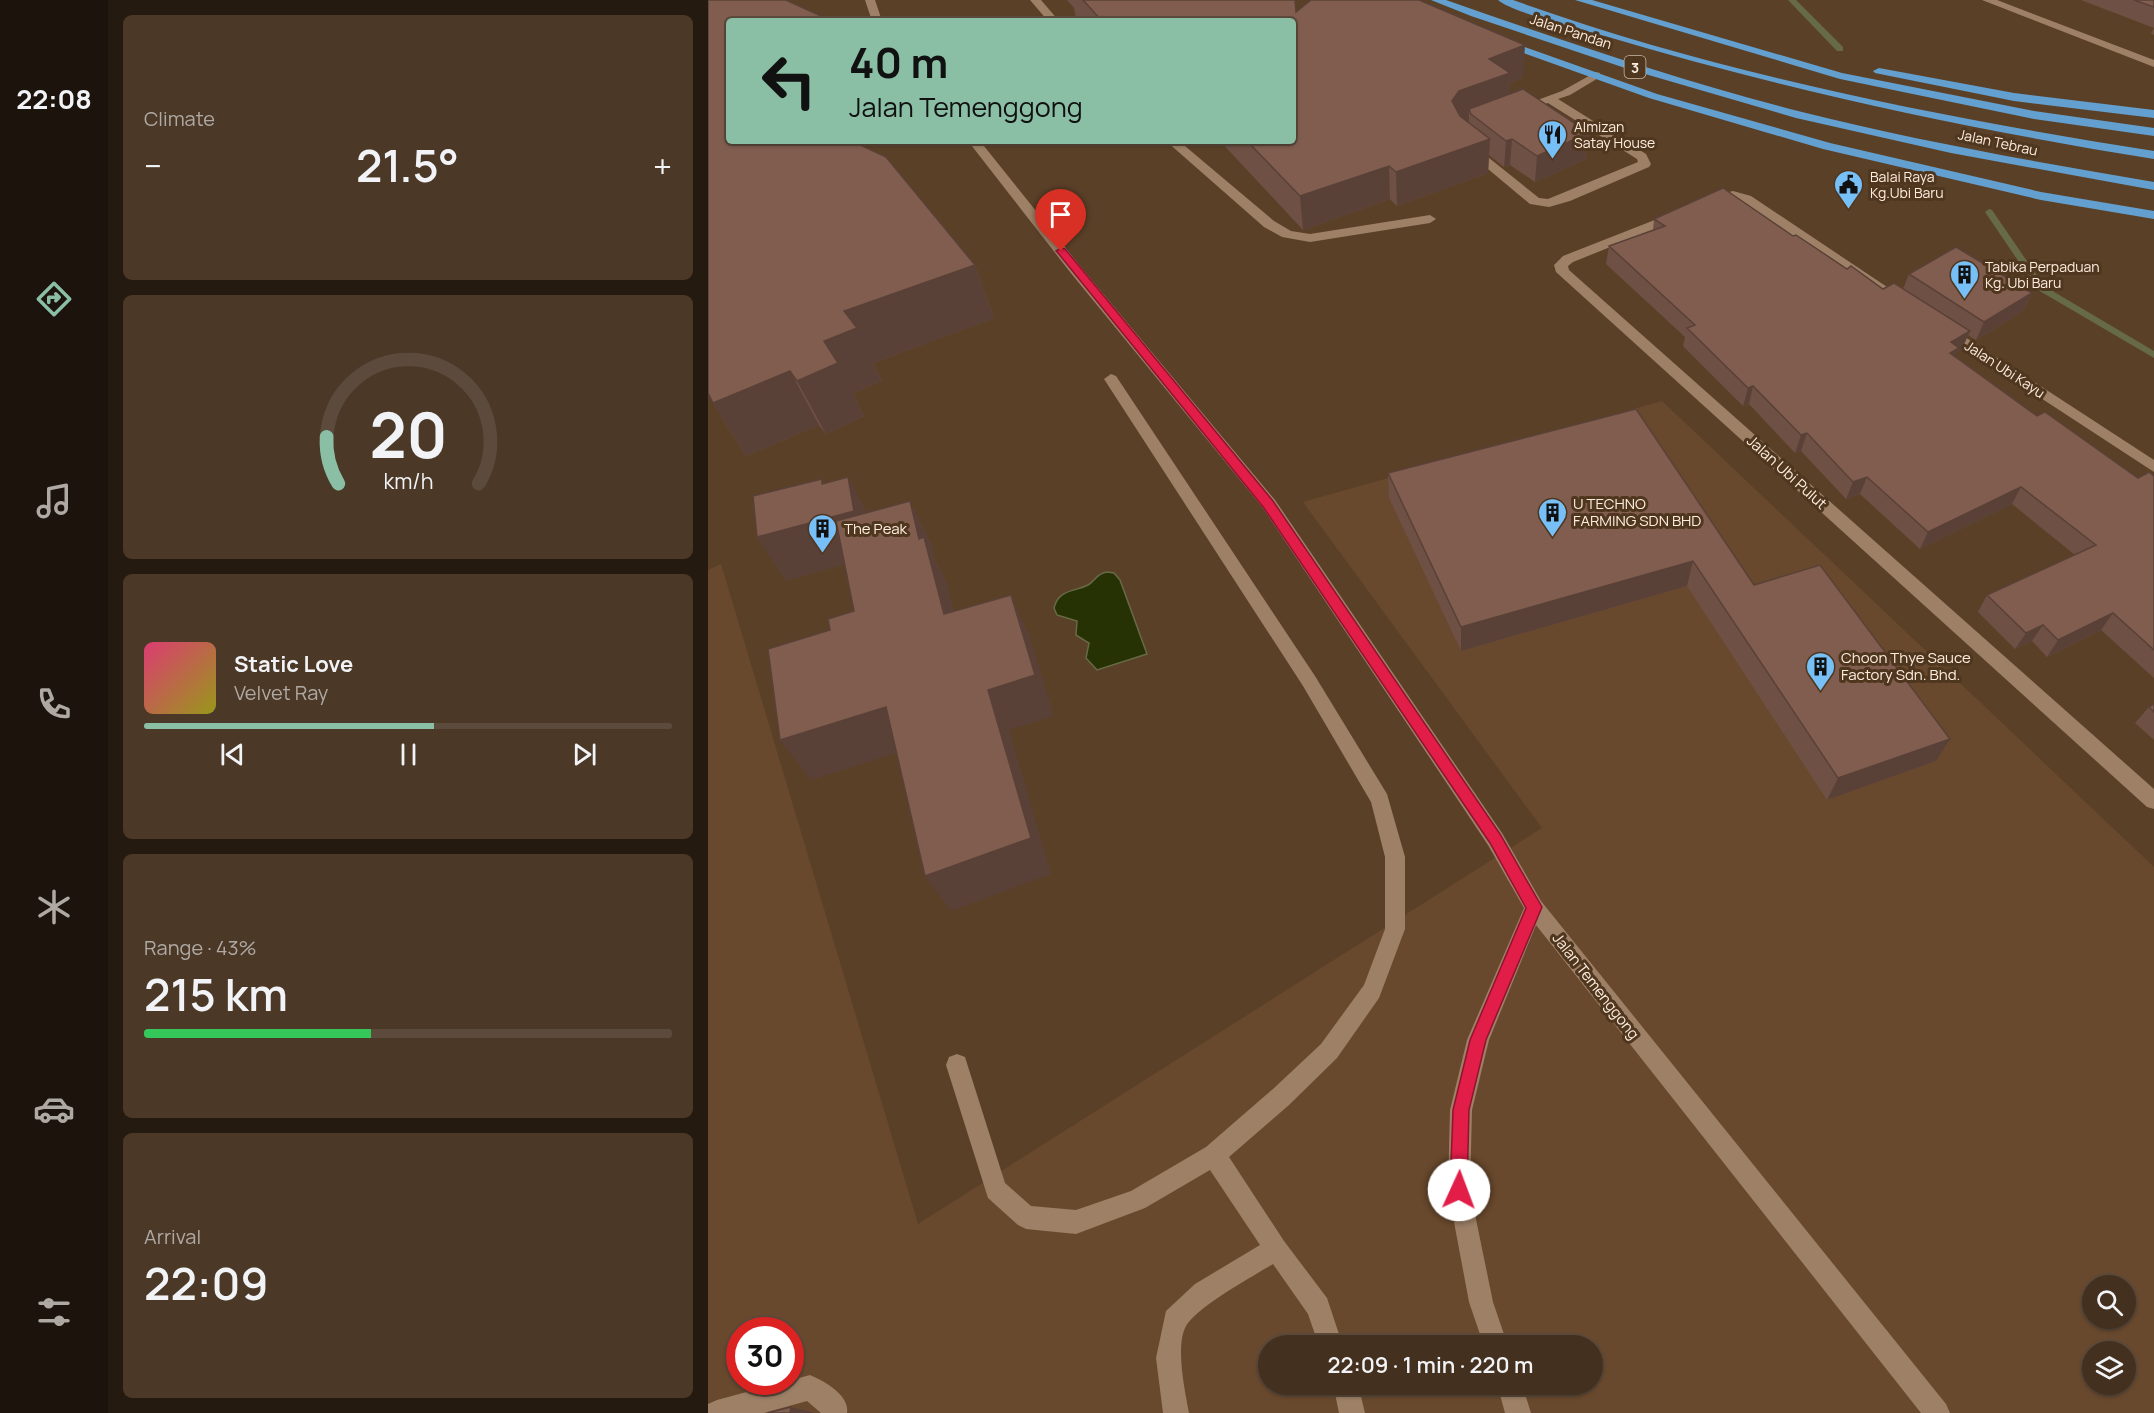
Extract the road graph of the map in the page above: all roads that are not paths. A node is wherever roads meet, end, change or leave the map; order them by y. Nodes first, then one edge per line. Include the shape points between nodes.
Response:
1 (870, 0) edge
2 (1035, 0) edge
3 (1436, 0) edge
4 (1503, 0) edge
5 (1580, 0) edge
6 (1986, 0) edge
7 (876, 18) edge
8 (1051, 18) edge
9 (1491, 38) edge
10 (1756, 50) junction
11 (2154, 64) edge
12 (1596, 75) junction
13 (1548, 98) junction
14 (1851, 100) joint
15 (1506, 114) edge
16 (2154, 114) edge
17 (1838, 124) joint
18 (2154, 132) edge
19 (1459, 136) edge
20 (977, 144) edge
21 (1176, 144) edge
22 (2154, 155) edge
23 (2154, 186) edge
24 (2154, 214) edge
25 (1430, 219) dead end
26 (1915, 310) edge
27 (1935, 323) edge
28 (1111, 379) dead end
29 (2154, 467) edge
30 (2154, 801) edge
31 (1534, 907) junction
32 (957, 1065) dead end
33 (1214, 1155) junction
34 (1276, 1249) junction
35 (1328, 1335) edge
36 (1492, 1335) edge
37 (1348, 1395) edge
38 (1512, 1395) edge
39 (717, 1413) edge
40 (834, 1413) edge
41 (1176, 1413) edge
42 (1352, 1413) edge
43 (1518, 1413) edge
44 (1937, 1413) edge

1 - 7 street
2 - 8 street
3 - 17 highway, Jalan Pandan / 3 via 1670,78
4 - 14 highway, Jalan Pandan / 3 via 1691,58
5 - 10 highway
6 - 11 street
9 - 12 highway
10 - 16 highway via 2014,97
10 - 18 highway via 1840,76 2034,116
12 - 13 street via 1566,93
12 - 24 highway via 1653,96 1827,146 2041,196
13 - 15 street
13 - 19 street via 1642,157 1645,164 1565,198 1535,201
14 - 22 highway, Jalan Tebrau / 3
17 - 23 highway, Jalan Tebrau / 3
20 - 31 street, Jalan Temenggong via 1269,504 1495,839
21 - 25 street via 1269,224 1287,234 1310,238
26 - 30 street, Jalan Ubi Pulut via 1746,199 1733,195 1693,208 1561,265 1563,272
27 - 29 street, Jalan Ubi Kayu
28 - 33 street via 1309,681 1380,800 1395,857 1395,929 1372,991 1329,1051
31 - 36 street via 1478,1040 1461,1110 1459,1190 1481,1302
31 - 44 street, Jalan Temenggong
32 - 33 street via 996,1190 1026,1217 1076,1222 1137,1200
33 - 34 street
34 - 35 street via 1318,1307
34 - 41 street via 1204,1293 1175,1320 1168,1358
37 - 42 street
38 - 43 street
39 - 40 street via 810,1388 835,1407

